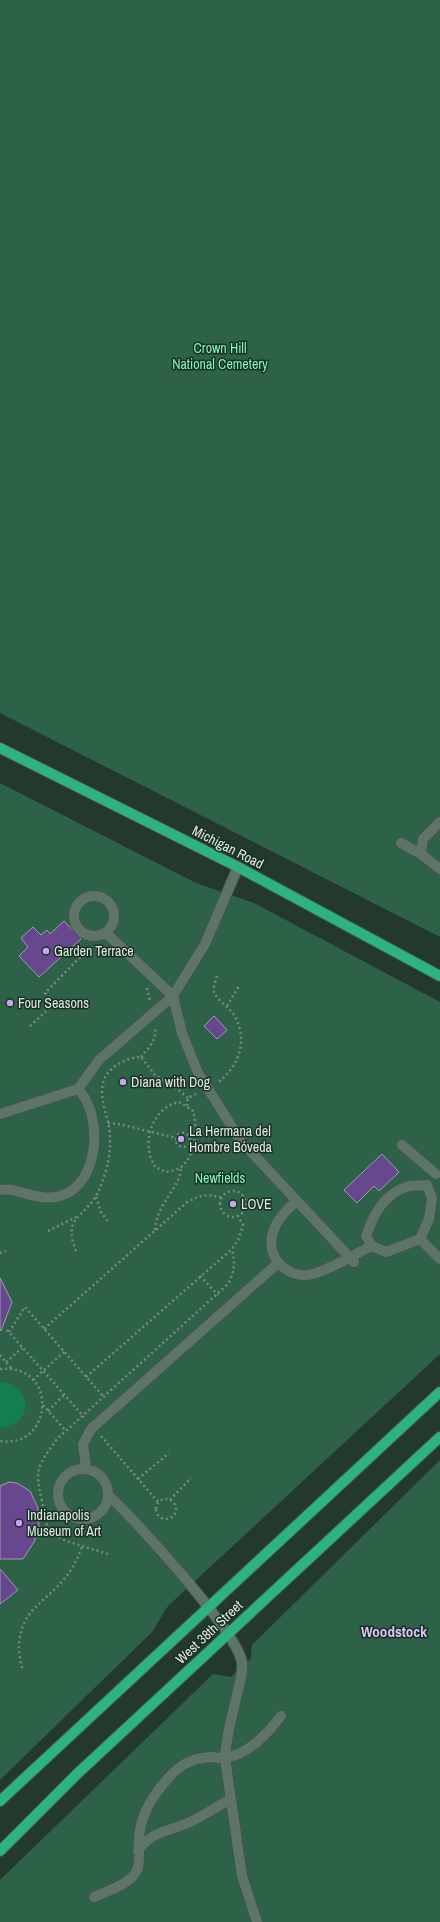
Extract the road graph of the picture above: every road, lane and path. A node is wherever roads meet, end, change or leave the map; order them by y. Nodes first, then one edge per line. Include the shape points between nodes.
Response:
1 (0, 748) edge
2 (440, 822) edge
3 (401, 843) dead end
4 (421, 854) junction
5 (238, 867) junction
6 (440, 869) edge
7 (106, 933) junction
8 (111, 949) dead end
9 (217, 976) dead end
10 (440, 976) edge
11 (145, 984) dead end
12 (238, 986) dead end
13 (173, 996) junction
14 (227, 1006) junction
15 (152, 1014) junction
16 (30, 1026) dead end
17 (141, 1057) junction
18 (78, 1089) junction
19 (207, 1089) junction
20 (188, 1098) junction
21 (187, 1106) junction
22 (0, 1114) edge
23 (108, 1123) junction
24 (152, 1132) junction
25 (176, 1138) junction
26 (190, 1141) junction
27 (194, 1142) junction
28 (402, 1145) dead end
29 (181, 1168) junction
30 (436, 1174) dead end
31 (0, 1190) edge
32 (96, 1196) junction
33 (222, 1198) junction
34 (296, 1201) junction
35 (238, 1216) junction
36 (76, 1217) junction
37 (110, 1223) dead end
38 (48, 1231) dead end
39 (155, 1231) junction
40 (420, 1239) junction
41 (372, 1246) junction
42 (6, 1251) dead end
43 (76, 1251) dead end
44 (0, 1253) edge
45 (352, 1259) junction
46 (440, 1259) edge
47 (277, 1264) junction
48 (200, 1276) junction
49 (218, 1295) dead end
50 (44, 1329) junction
51 (22, 1348) junction
52 (64, 1352) junction
53 (0, 1355) edge
54 (6, 1362) junction
55 (0, 1369) edge
56 (11, 1369) junction
57 (43, 1371) junction
58 (86, 1377) junction
59 (33, 1380) junction
60 (440, 1392) edge
61 (64, 1395) junction
62 (103, 1396) dead end
63 (43, 1405) junction
64 (48, 1410) junction
65 (93, 1427) junction
66 (66, 1431) dead end
67 (440, 1437) edge
68 (0, 1441) edge
69 (169, 1453) dead end
70 (86, 1468) junction
71 (138, 1478) junction
72 (191, 1478) dead end
73 (108, 1495) junction
74 (170, 1500) junction
75 (158, 1502) junction
76 (82, 1546) dead end
77 (208, 1608) junction
78 (228, 1634) junction
79 (22, 1668) dead end
80 (281, 1716) dead end
81 (225, 1758) junction
82 (230, 1799) junction
83 (0, 1801) edge
84 (0, 1851) edge
85 (138, 1851) junction
86 (94, 1897) dead end
87 (257, 1922) edge

1 - 5 main road, Michigan Road
2 - 4 lane via 423,839
3 - 4 lane
4 - 6 lane
5 - 10 main road, Michigan Road
5 - 13 lane via 205,944
7 - 7 lane via 114,921 113,908 109,902 97,896 81,900 74,912 76,926 86,936 94,937
7 - 13 lane
8 - 16 path via 89,948 44,993 54,1004
9 - 14 path via 215,995
11 - 15 path
12 - 14 path
13 - 15 lane
13 - 19 lane via 182,1033
14 - 19 path via 240,1026 241,1048 227,1076
15 - 17 path via 156,1028 155,1036 151,1046
15 - 18 lane via 100,1060
17 - 20 path via 154,1075
17 - 23 path via 123,1061 103,1082
18 - 22 lane
18 - 31 lane via 85,1095 92,1113 95,1134 90,1164 78,1185 63,1195 48,1198
19 - 20 path
19 - 34 lane via 241,1141
20 - 21 path
21 - 24 path via 179,1102 170,1104 154,1119
21 - 27 path via 193,1111 195,1118
23 - 24 path
23 - 32 path via 109,1157
24 - 25 path
24 - 29 path via 148,1144 155,1167 166,1172
25 - 26 path via 179,1134 185,1133
25 - 26 path via 178,1145 182,1147
26 - 27 path
27 - 29 path
28 - 30 lane
29 - 39 path via 177,1181 161,1205
32 - 36 path
32 - 37 path via 101,1212
33 - 35 path via 220,1208 224,1214 230,1217
33 - 35 path via 234,1191 243,1196 246,1206 243,1213
33 - 39 path via 211,1194 198,1196 186,1203
34 - 45 lane
34 - 47 lane via 276,1224 271,1237
35 - 48 path via 243,1225 238,1240 232,1249
36 - 38 path
36 - 43 path via 72,1239
39 - 50 path
40 - 41 lane via 386,1252
40 - 41 lane via 429,1219 432,1198 427,1186 409,1186 385,1199 373,1217 366,1236
40 - 46 lane
41 - 45 lane
42 - 44 path
45 - 47 lane via 312,1274 286,1270
47 - 65 lane
48 - 49 path
48 - 58 path
50 - 51 path via 25,1307 8,1331
50 - 52 path
51 - 54 path
51 - 57 path
52 - 57 path
52 - 58 path
53 - 54 path
54 - 56 path
55 - 56 path
56 - 59 path via 21,1371
57 - 59 path
57 - 61 path
58 - 62 path
59 - 63 path via 39,1389
60 - 77 main road, West 38th Street
61 - 64 path
61 - 65 path
63 - 64 path
63 - 68 path via 41,1417 31,1432 15,1441
64 - 66 path
65 - 70 lane via 83,1444
65 - 71 path
67 - 78 main road, West 38th Street
69 - 71 path
70 - 73 lane via 104,1478
70 - 73 lane via 71,1471 63,1478 57,1494 60,1507 74,1518 92,1518 106,1505
71 - 75 path
72 - 74 path
73 - 77 lane via 124,1510
74 - 75 path via 162,1499
74 - 75 path via 176,1509 174,1514 166,1519 156,1511
76 - 79 path via 64,1579 31,1610 27,1618 19,1645
77 - 78 lane
77 - 83 main road, West 38th Street
78 - 81 lane via 242,1663
78 - 84 main road, West 38th Street via 78,1774
80 - 81 lane via 260,1740 242,1752
81 - 82 lane
81 - 85 lane via 196,1758 174,1772 147,1806 141,1824
82 - 85 lane via 192,1821 146,1840
82 - 87 lane via 242,1876
85 - 86 lane via 137,1870 130,1878

